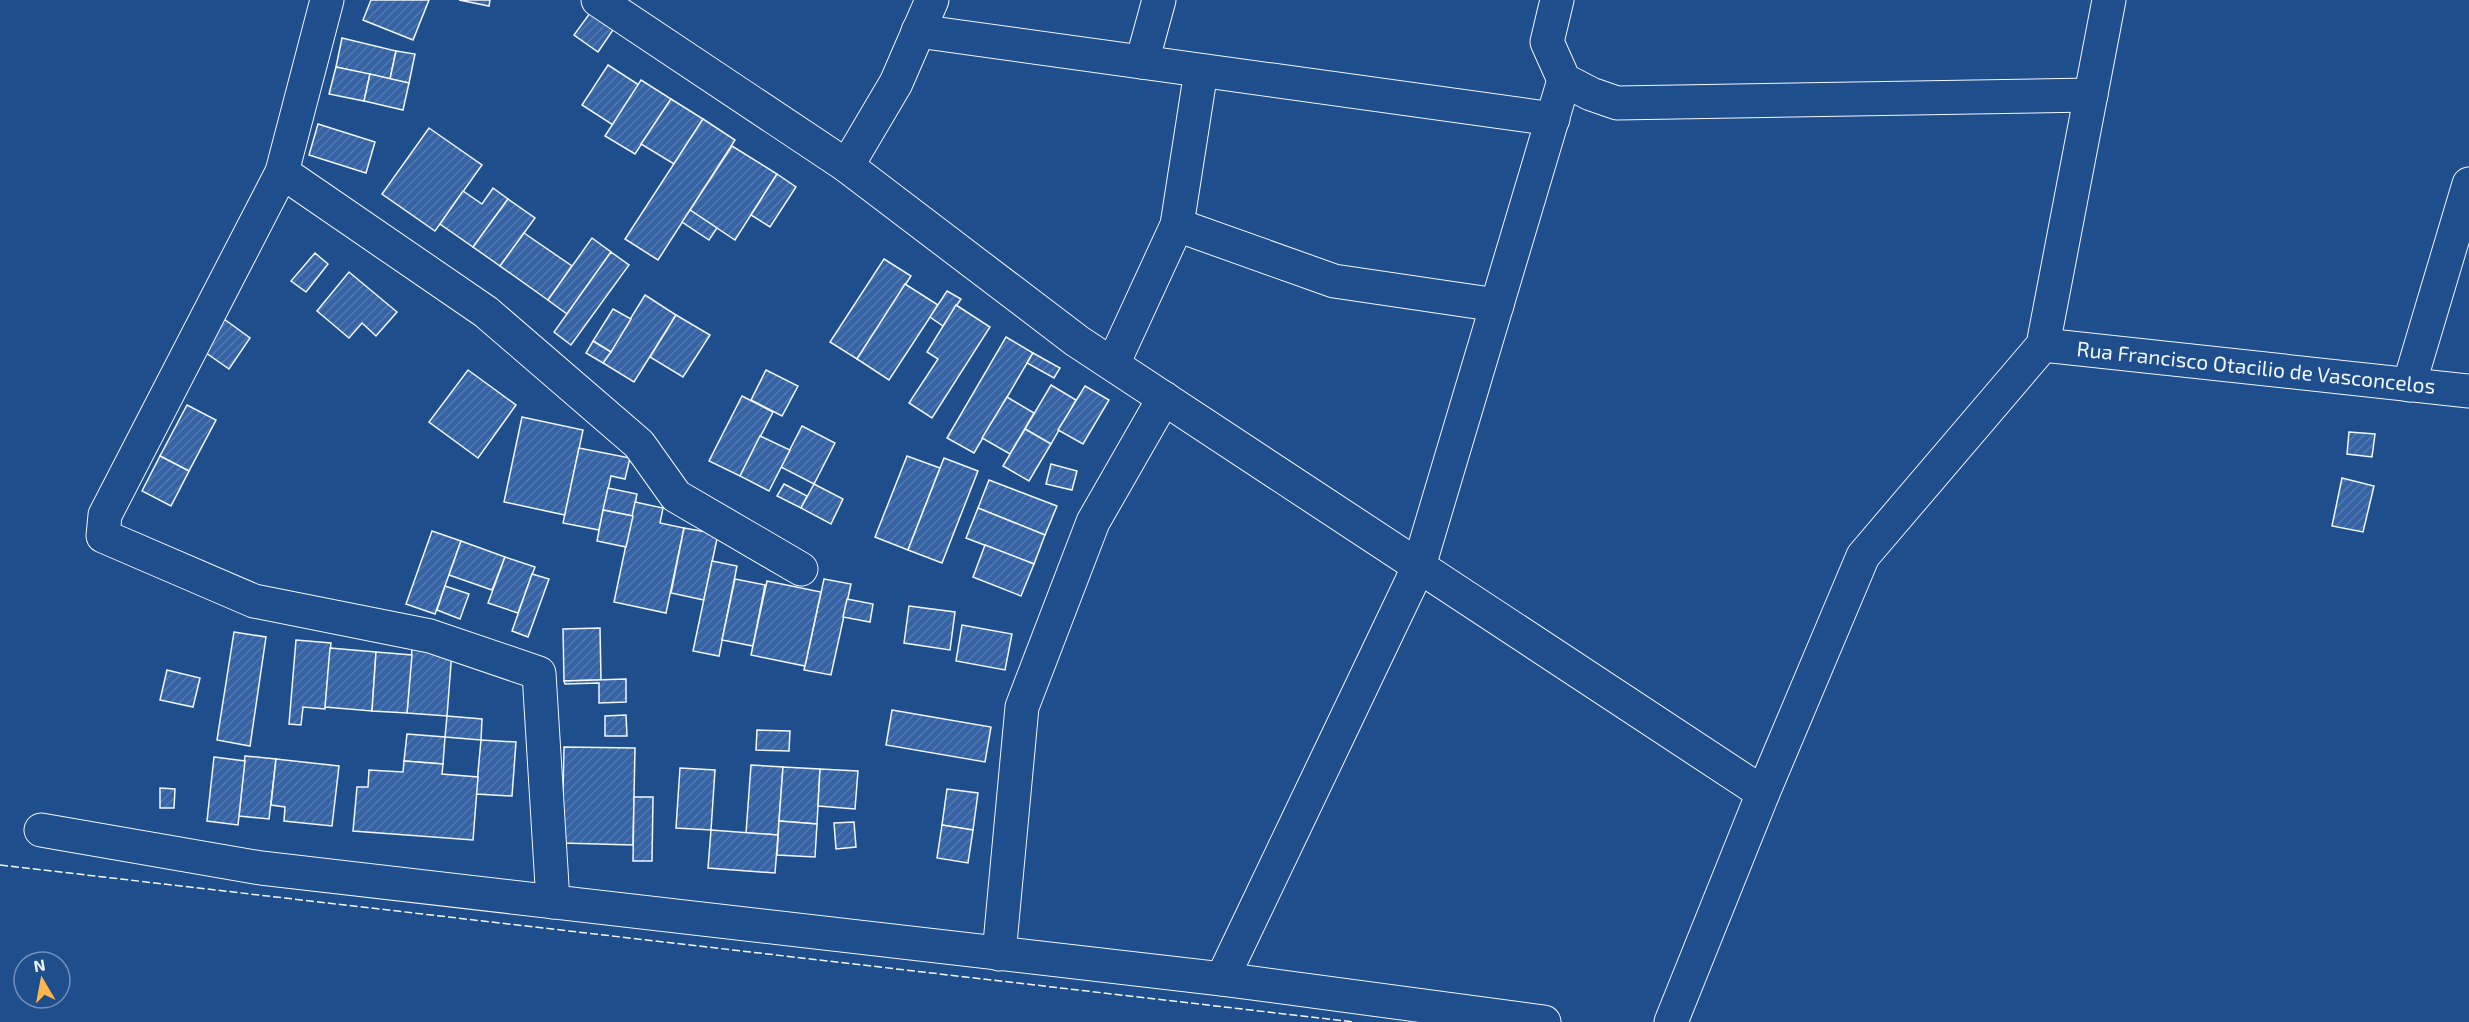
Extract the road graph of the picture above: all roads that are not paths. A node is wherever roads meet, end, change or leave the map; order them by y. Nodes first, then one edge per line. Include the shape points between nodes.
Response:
1 (327, 0) edge
2 (598, 0) edge
3 (932, 0) edge
4 (1159, 0) edge
5 (1557, 0) edge
6 (2109, 0) edge
7 (918, 31) junction
8 (1142, 62) junction
9 (1201, 71) junction
10 (1564, 80) junction
11 (2091, 95) junction
12 (1553, 119) junction
13 (847, 166) junction
14 (282, 171) junction
15 (2469, 184) edge
16 (1177, 225) junction
17 (1497, 305) junction
18 (2043, 345) junction
19 (1113, 364) junction
20 (2409, 385) junction
21 (2469, 391) edge
22 (1164, 398) junction
23 (1419, 566) junction
24 (801, 569) dead end
25 (1763, 793) junction
26 (41, 830) dead end
27 (553, 902) junction
28 (999, 954) junction
29 (1222, 979) junction
30 (1544, 1022) edge
31 (1671, 1022) edge

1 - 14 street
2 - 13 street
3 - 7 street
4 - 8 street
5 - 10 street via 1547,42
6 - 11 street
7 - 8 street
7 - 13 street via 896,82
8 - 9 street
9 - 12 street
9 - 16 street
10 - 11 street via 1617,103
10 - 12 street
11 - 18 street
12 - 17 street
13 - 19 street via 1077,341
14 - 24 street via 486,312 639,444 676,496
14 - 27 street via 105,515 103,536 254,602 430,636 539,673
15 - 20 street
16 - 17 street via 1334,281
16 - 19 street
17 - 23 street
18 - 20 street, Rua Francisco Otacilio de Vasconcelos
18 - 25 street via 1863,556
19 - 22 street
20 - 21 street, Rua Francisco Otacilio de Vasconcelos
22 - 23 street
22 - 28 street via 1093,522 1022,706
23 - 25 street
23 - 29 street
25 - 31 street
26 - 27 street via 261,868
27 - 28 street
28 - 29 street
29 - 30 street

